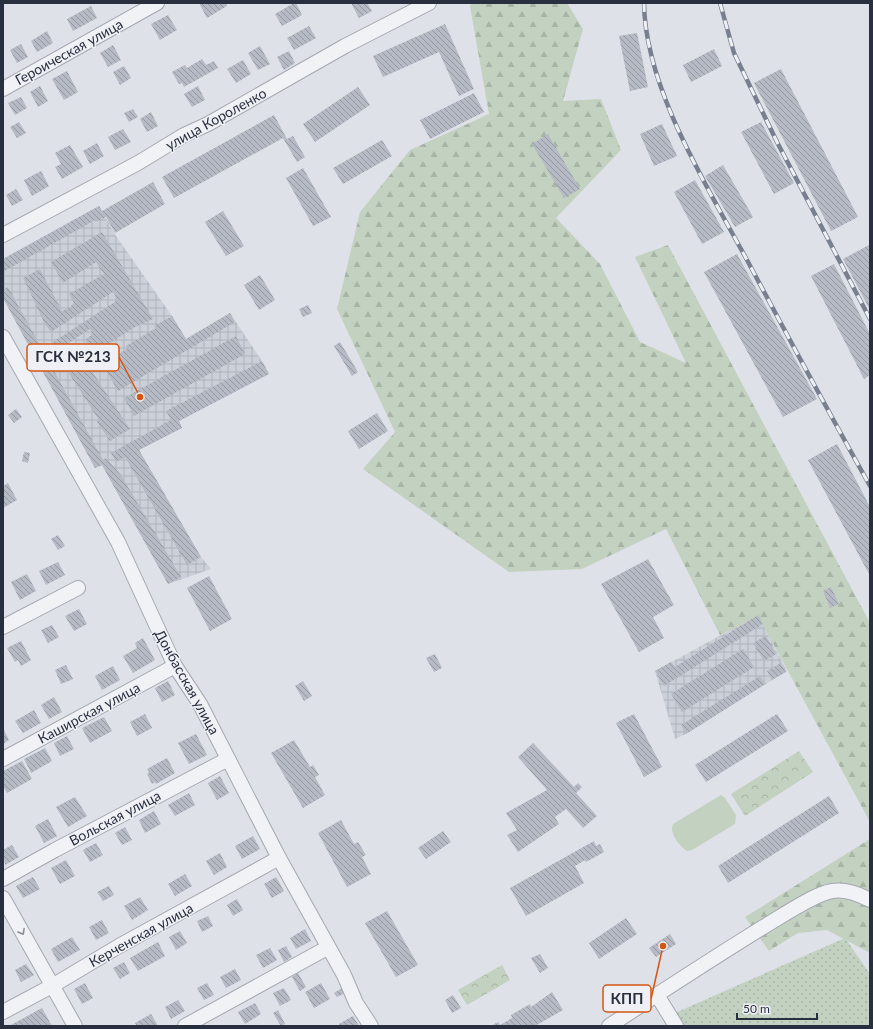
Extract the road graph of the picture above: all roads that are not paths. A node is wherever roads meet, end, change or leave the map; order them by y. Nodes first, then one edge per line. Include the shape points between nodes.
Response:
1 (157, 3) edge
2 (429, 3) edge
3 (3, 89) edge
4 (3, 236) edge
5 (3, 337) edge
6 (78, 588) dead end
7 (3, 627) edge
8 (175, 666) junction
9 (3, 758) edge
10 (228, 759) junction
11 (279, 858) junction
12 (3, 879) edge
13 (3, 898) edge
14 (870, 900) edge
15 (327, 948) junction
16 (52, 986) junction
17 (657, 994) junction
18 (3, 1012) edge
19 (75, 1026) edge
20 (185, 1026) edge
21 (371, 1026) edge
22 (609, 1026) edge
23 (676, 1026) edge

1 - 3 street, Героическая улица
2 - 4 street, улица Короленко via 345,46
5 - 8 street, Донбасская улица via 118,542
6 - 7 street
8 - 9 street, Каширская улица
8 - 10 street, Донбасская улица via 200,704
10 - 11 street, Донбасская улица
10 - 12 street, Вольская улица
11 - 15 street, Донбасская улица
11 - 16 street, Керченская улица
13 -> 16 street
14 - 17 street via 843,890 831,891 797,907
15 - 20 street
15 - 21 street, Донбасская улица
16 - 18 street, Керченская улица
16 - 19 street
17 - 22 street
17 - 23 street

